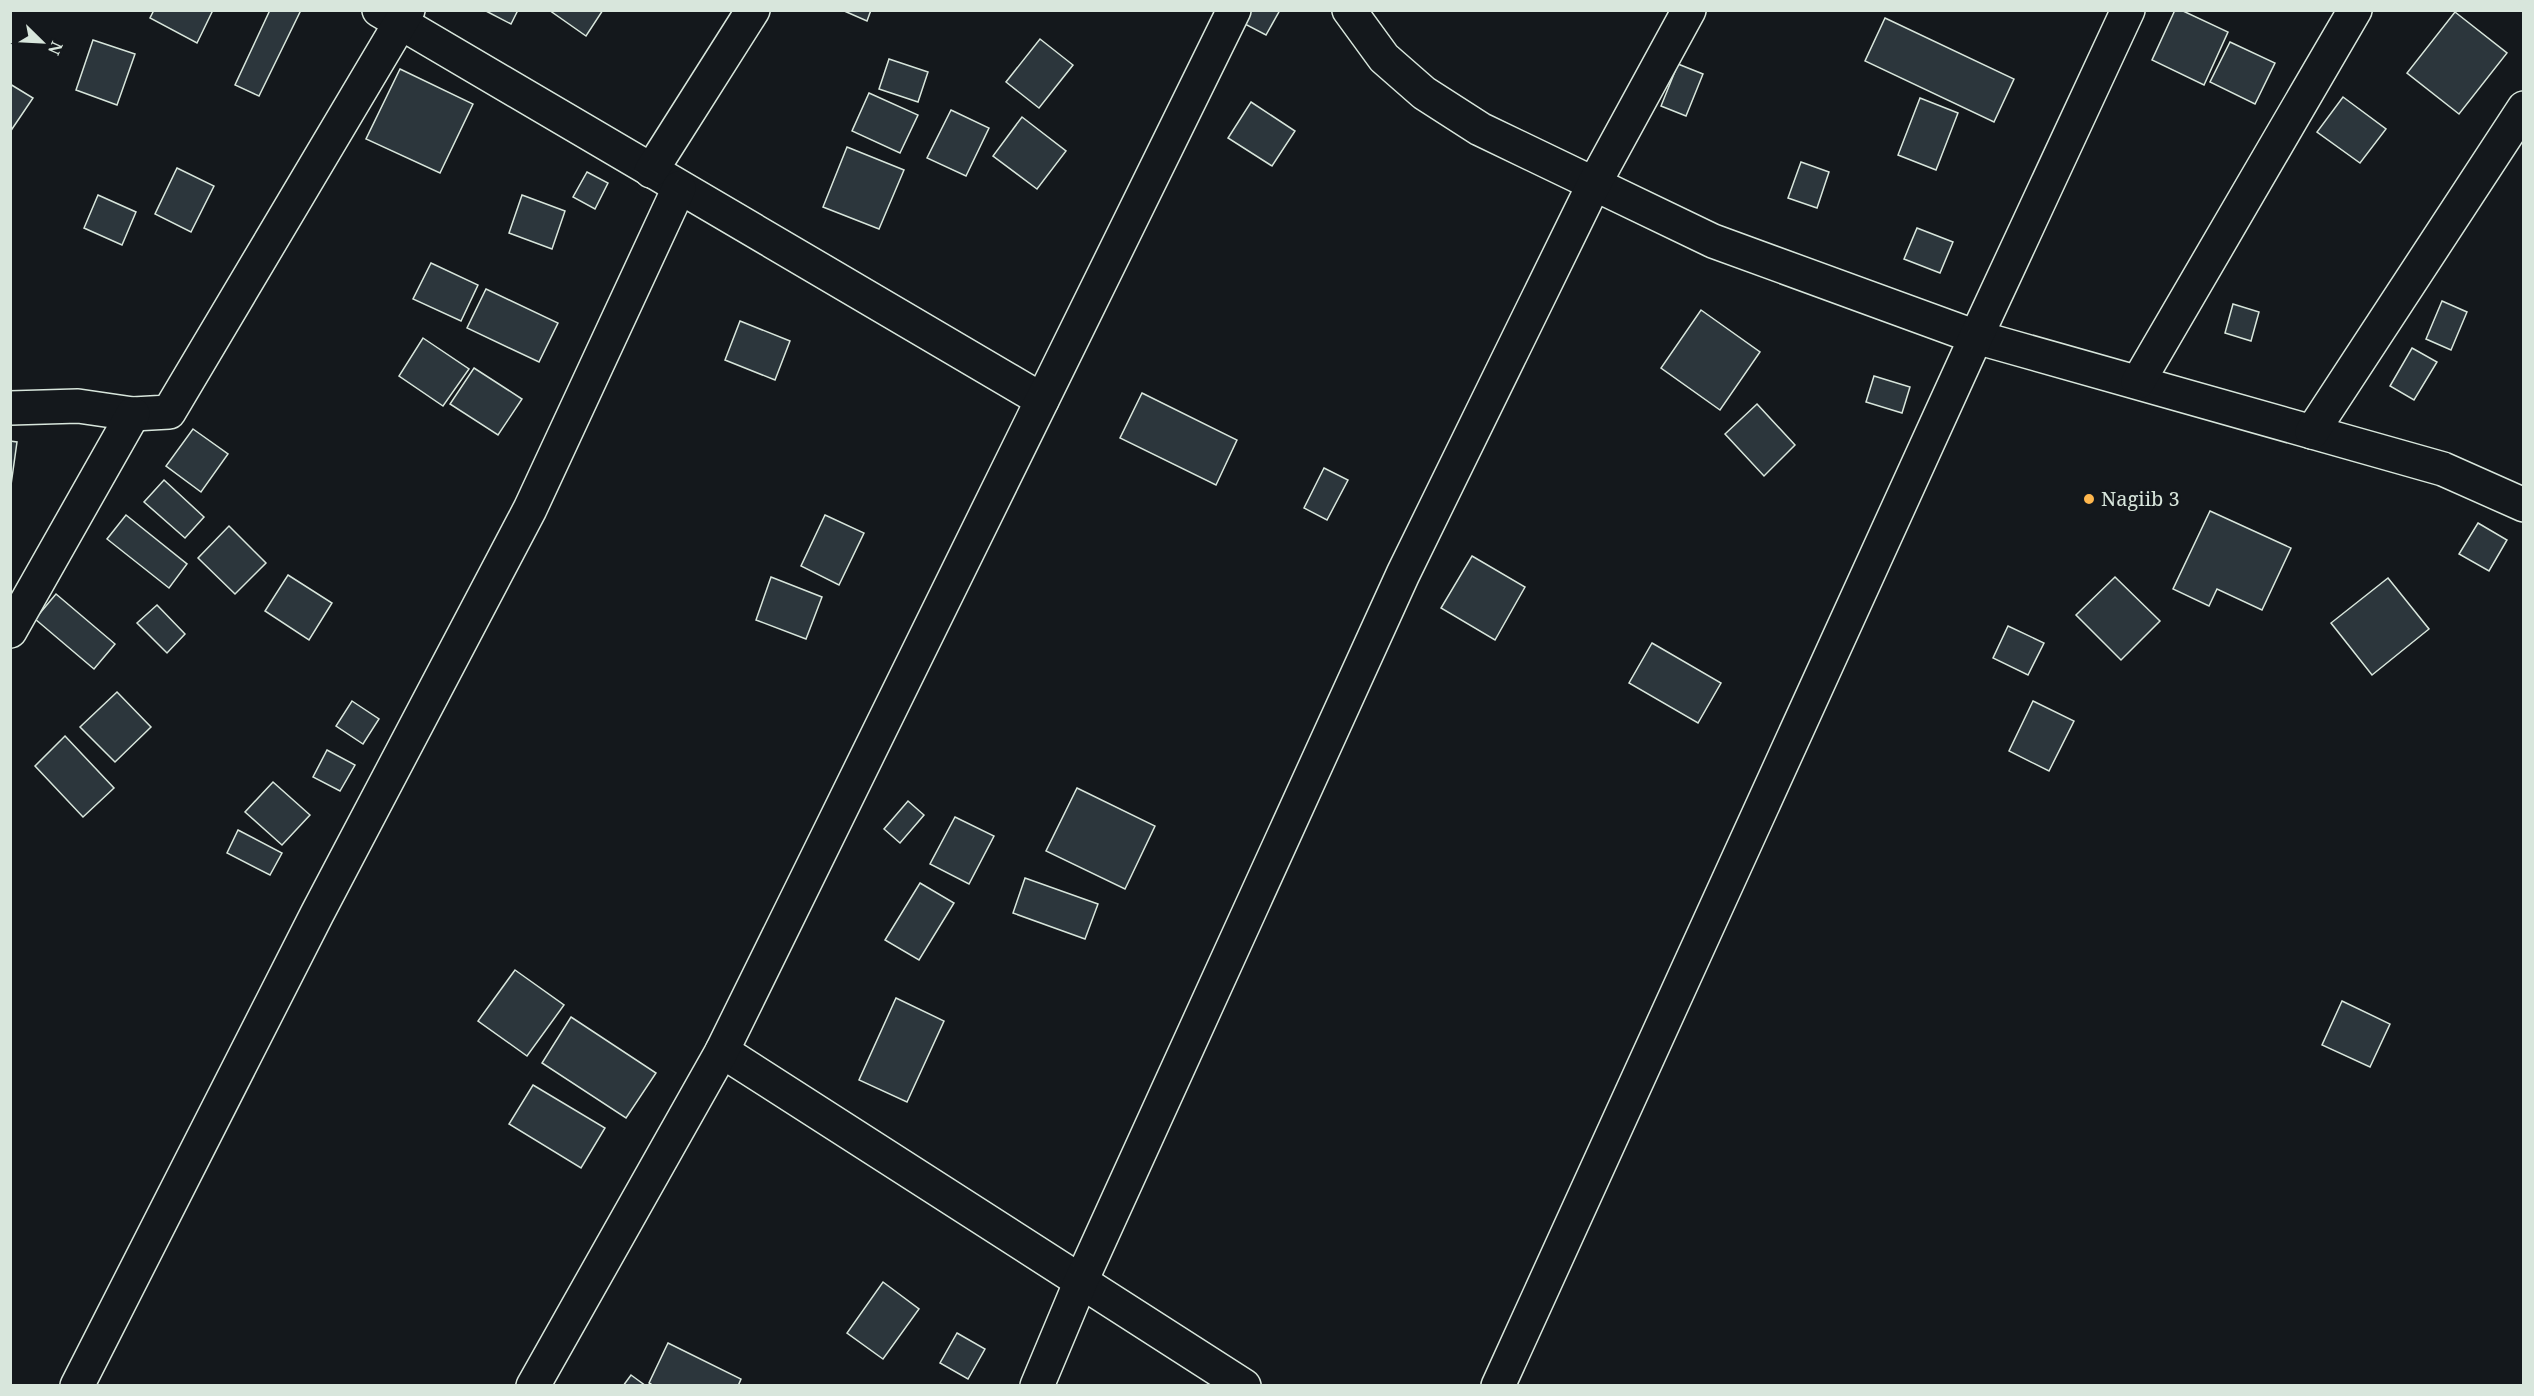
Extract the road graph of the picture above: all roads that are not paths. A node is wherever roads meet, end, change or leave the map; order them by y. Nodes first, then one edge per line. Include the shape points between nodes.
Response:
1 (753, 10) edge
2 (1234, 10) edge
3 (1349, 10) edge
4 (1689, 10) edge
5 (2128, 10) edge
6 (2355, 10) edge
7 (396, 15) edge
8 (2523, 108) edge
9 (651, 171) junction
10 (1594, 184) junction
11 (679, 188) junction
12 (1976, 337) junction
13 (2138, 382) junction
14 (1042, 400) junction
15 (10, 408) edge
16 (133, 414) junction
17 (2312, 432) junction
18 (2523, 506) edge
19 (10, 630) edge
20 (722, 1051) junction
21 (1081, 1281) junction
22 (77, 1386) edge
23 (533, 1386) edge
24 (1037, 1386) edge
25 (1244, 1386) edge
26 (1498, 1386) edge

1 - 9 street
2 - 14 street
3 - 10 street via 1384,58 1424,93 1480,129
4 - 10 street
5 - 12 street
6 - 13 street
7 - 9 street
7 - 16 street via 169,412
8 - 17 street
9 - 11 street
10 - 12 street via 1713,242
10 - 21 street via 1403,574
11 - 14 street
11 - 22 street via 530,509 316,914
12 - 13 street
12 - 26 street
13 - 17 street
14 - 20 street
15 - 16 street via 78,406
16 - 19 street
17 - 18 street via 2443,469
20 - 21 street
20 - 23 street
21 - 24 street
21 - 25 street

